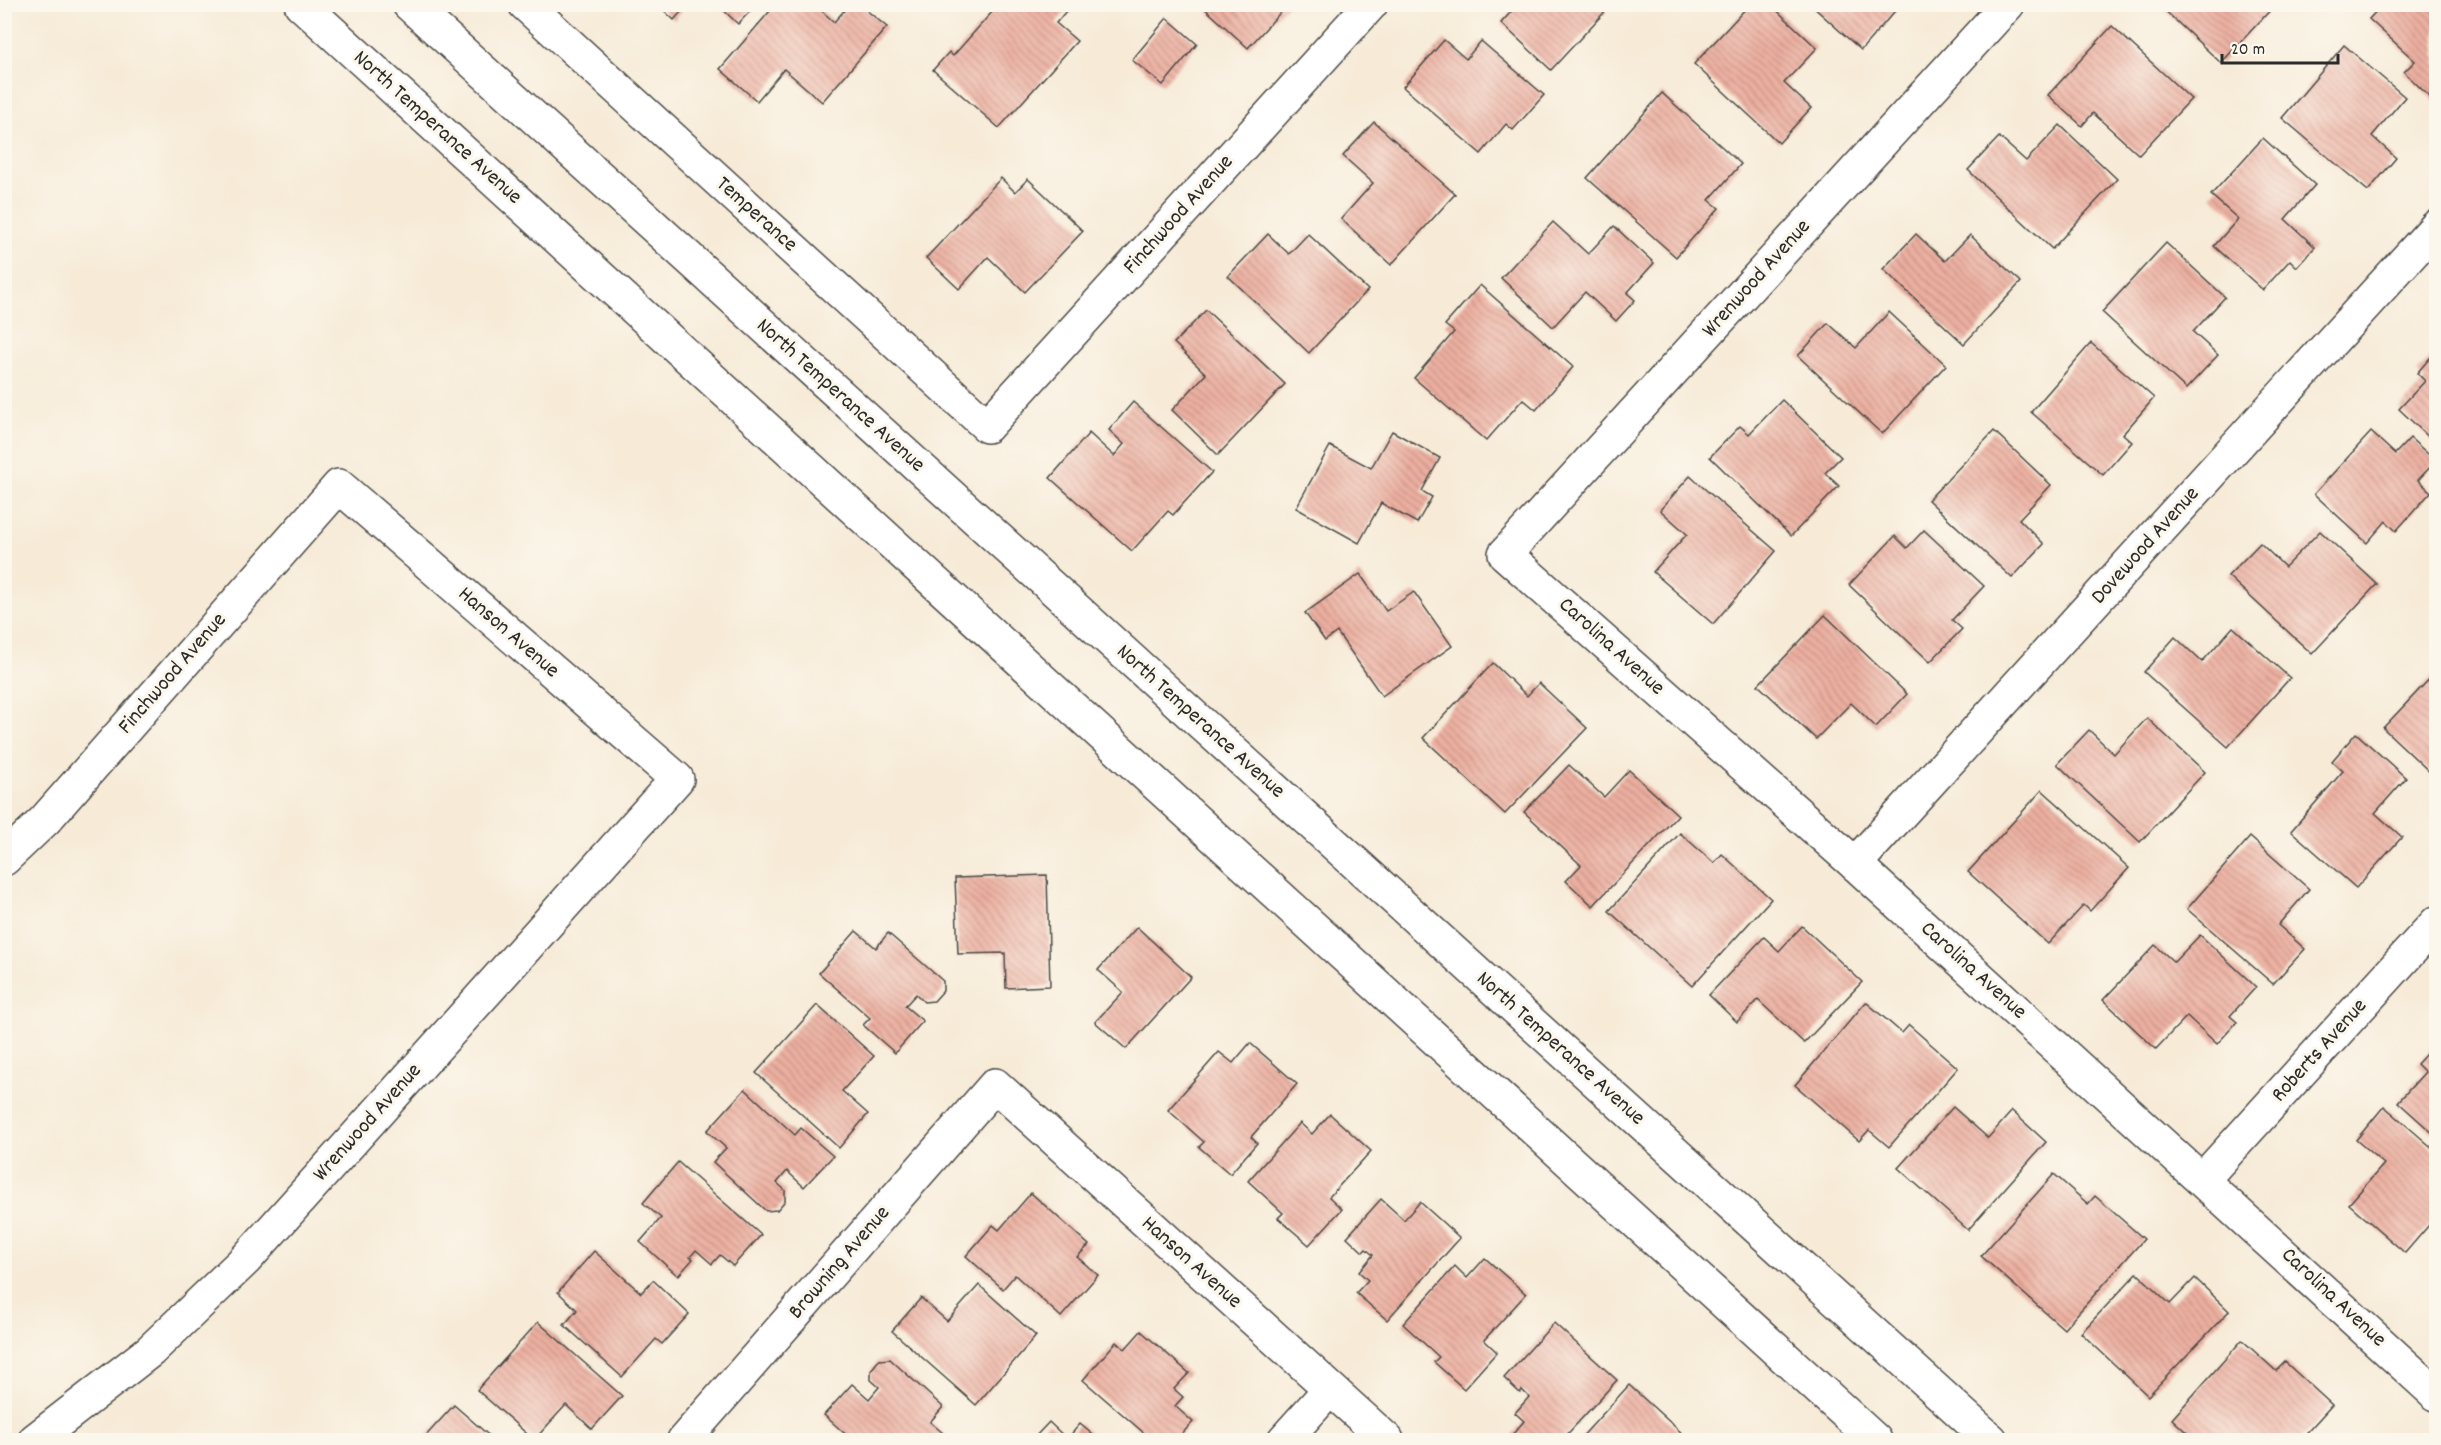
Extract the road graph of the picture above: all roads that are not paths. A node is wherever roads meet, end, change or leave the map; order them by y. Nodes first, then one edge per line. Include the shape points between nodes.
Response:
1 (301, 4) edge
2 (409, 4) edge
3 (525, 4) edge
4 (1371, 4) edge
5 (2008, 4) edge
6 (2436, 227) edge
7 (987, 426) joint
8 (339, 486) joint
9 (1505, 554) joint
10 (677, 780) joint
11 (4, 859) edge
12 (1855, 864) junction
13 (2436, 923) edge
14 (995, 1085) joint
15 (2203, 1179) junction
16 (1330, 1389) junction
17 (2436, 1394) edge
18 (35, 1440) edge
19 (684, 1440) edge
20 (1284, 1440) edge
21 (1387, 1440) edge
22 (1875, 1440) edge
23 (1991, 1440) edge

1 - 22 street, North Temperance Avenue
2 - 23 street, North Temperance Avenue
3 - 7 street, Temperance
4 - 7 street, Finchwood Avenue
5 - 9 street, Wrenwood Avenue
6 - 12 street, Dovewood Avenue
8 - 10 street, Hanson Avenue
8 - 11 street, Finchwood Avenue via 52,811
9 - 12 street, Carolina Avenue
10 - 18 street, Wrenwood Avenue via 246,1259 150,1351
12 - 15 street, Carolina Avenue
13 - 15 street, Roberts Avenue
14 - 16 street, Hanson Avenue
14 - 19 street, Browning Avenue
15 - 17 street, Carolina Avenue
16 - 20 street
16 - 21 street, Hanson Avenue

